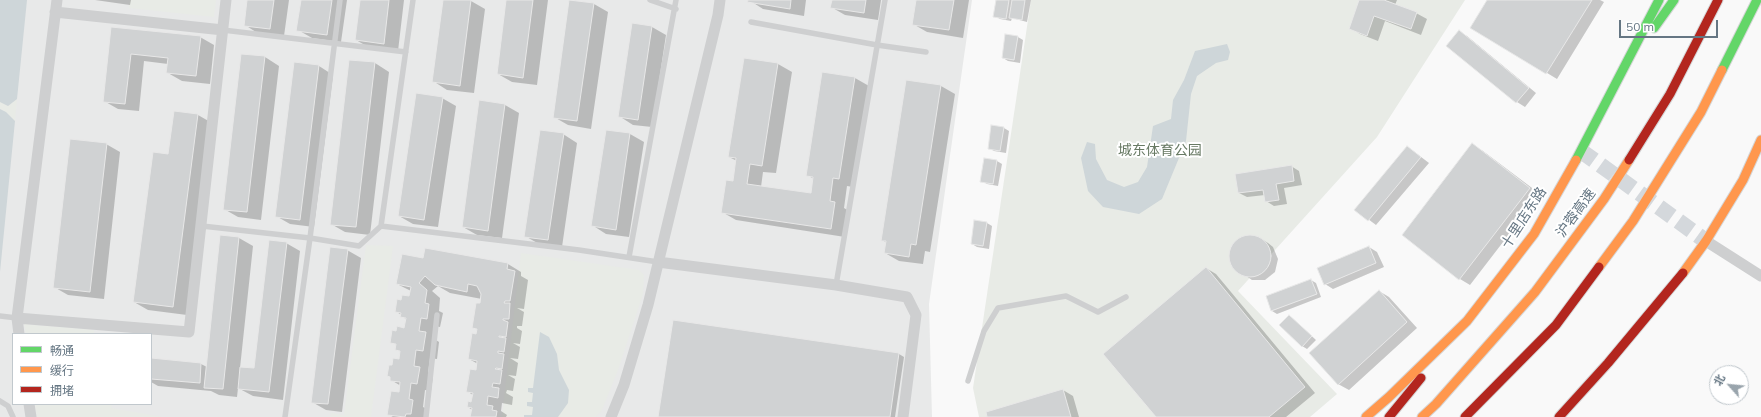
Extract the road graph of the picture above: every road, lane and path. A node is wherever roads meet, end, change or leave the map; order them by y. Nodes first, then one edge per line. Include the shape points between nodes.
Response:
1 (57, 0) edge
2 (226, 0) edge
3 (340, 0) edge
4 (413, 0) edge
5 (650, 0) edge
6 (676, 0) edge
7 (720, 0) edge
8 (885, 0) edge
9 (1660, 0) edge
10 (1674, 0) edge
11 (1718, 0) edge
12 (1757, 0) edge
13 (676, 9) junction
14 (55, 12) junction
15 (751, 22) dead end
16 (223, 30) junction
17 (334, 44) junction
18 (877, 45) junction
19 (406, 52) junction
20 (926, 52) dead end
21 (1610, 92) junction
22 (1761, 128) edge
23 (1761, 140) edge
24 (1743, 180) junction
25 (202, 226) junction
26 (381, 226) junction
27 (310, 238) junction
28 (1706, 241) junction
29 (629, 257) junction
30 (658, 262) junction
31 (1761, 276) edge
32 (836, 285) junction
33 (1126, 297) dead end
34 (437, 315) dead end
35 (0, 316) edge
36 (17, 318) junction
37 (1467, 321) junction
38 (19, 333) edge
39 (968, 380) dead end
40 (0, 401) edge
41 (29, 405) edge
42 (13, 417) edge
43 (31, 417) edge
44 (285, 417) edge
45 (426, 417) edge
46 (611, 417) edge
47 (903, 417) edge
48 (1366, 417) edge
49 (1389, 417) edge
50 (1422, 417) edge
51 (1465, 417) edge
52 (1559, 417) edge

1 - 14 street
2 - 16 street
3 - 17 lane
4 - 19 lane
5 - 13 lane
6 - 13 lane
7 - 30 street
8 - 18 lane
9 - 21 main road, 十里店东路
10 - 21 main road
11 - 50 main road, 沪蓉高速 via 1670,94 1604,199 1535,292
12 - 51 main road via 1701,112 1632,221 1556,325
13 - 29 lane
14 - 16 street
14 - 36 street
15 - 18 lane
16 - 17 lane
16 - 25 street
17 - 19 lane
17 - 27 lane
18 - 20 lane
18 - 32 lane
19 - 26 lane
21 - 37 main road, 十里店东路 via 1581,151 1534,234
22 - 24 main road
23 - 24 main road
24 - 28 main road
25 - 27 lane
25 - 36 street via 189,332
26 - 27 lane via 359,246
26 - 29 lane
27 - 44 lane
28 - 31 street
28 - 52 main road via 1675,283
29 - 30 lane
30 - 32 street
30 - 46 street via 624,385
32 - 47 street via 908,297 916,315
33 - 39 lane via 1098,312 1066,296 998,308 984,331
34 - 45 lane
35 - 36 lane
36 - 38 street
37 - 48 main road, 十里店东路
37 - 49 main road
40 - 42 lane via 8,406
41 - 43 street

